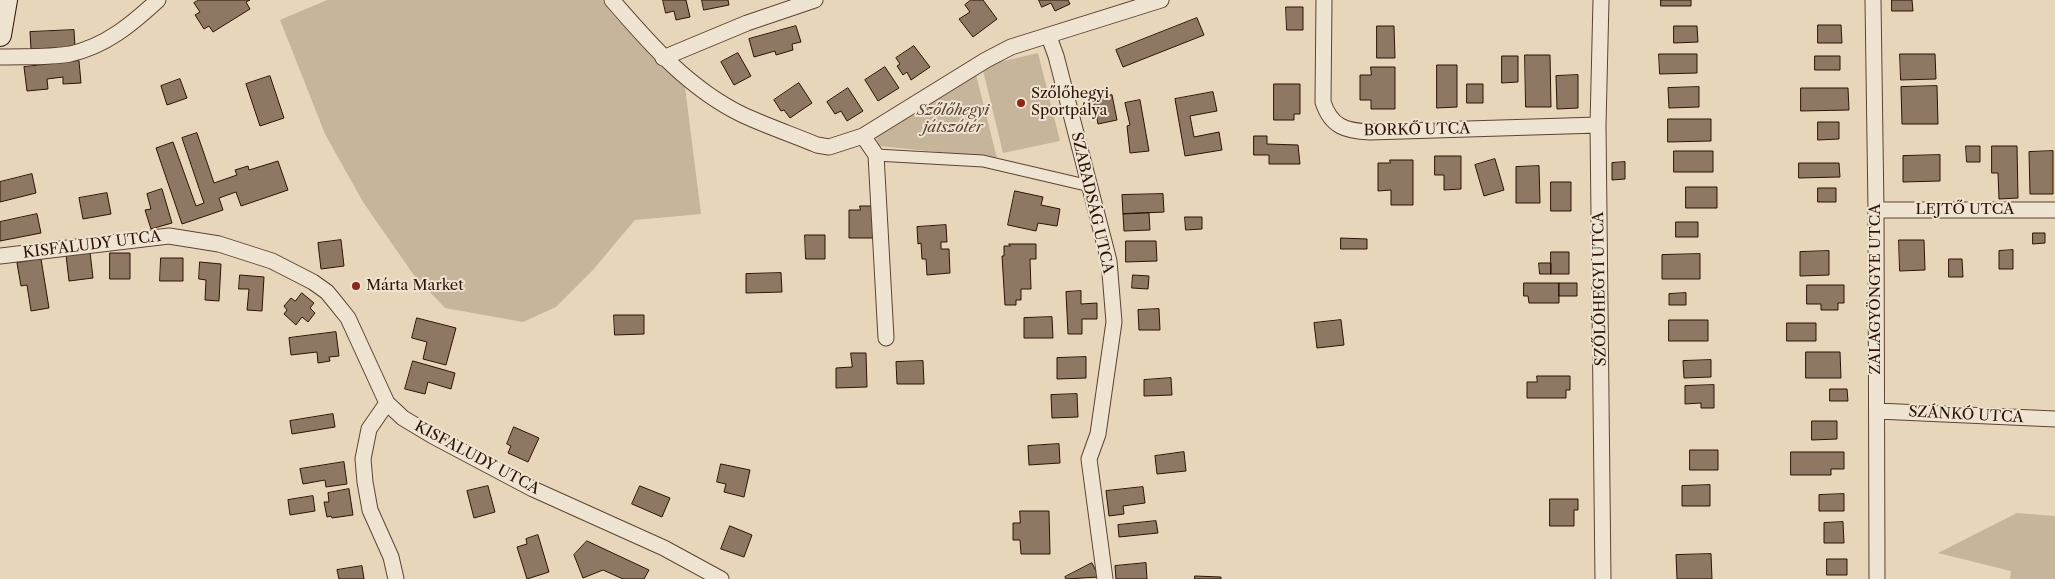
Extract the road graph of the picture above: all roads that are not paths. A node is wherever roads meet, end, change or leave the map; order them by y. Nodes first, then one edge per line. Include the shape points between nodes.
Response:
1 (6, 0) edge
2 (158, 0) edge
3 (612, 0) edge
4 (815, 0) edge
5 (1161, 0) edge
6 (1324, 0) edge
7 (1601, 0) edge
8 (1873, 0) edge
9 (0, 35) edge
10 (1049, 37) junction
11 (0, 56) edge
12 (663, 58) junction
13 (1598, 125) junction
14 (863, 136) junction
15 (876, 155) junction
16 (1090, 186) junction
17 (1876, 210) junction
18 (2054, 210) edge
19 (0, 256) edge
20 (886, 338) dead end
21 (387, 403) junction
22 (1877, 411) junction
23 (2055, 419) edge
24 (396, 579) edge
25 (721, 579) edge
26 (1105, 579) edge
27 (1603, 579) edge
28 (1876, 579) edge

1 - 9 main road
2 - 11 street via 114,36 92,47 69,54
3 - 12 street
4 - 12 street
5 - 10 street
6 - 13 street, BORKŐ UTCA via 1323,102 1326,114 1351,131
7 - 13 street, SZŐLŐHEGYI UTCA
8 - 17 street, ZALAGYÖNGYE UTCA
10 - 14 street via 1011,48 986,60
10 - 16 street, SZABADSÁG UTCA
12 - 14 street via 708,94 742,114 817,145 829,146
13 - 27 street, SZŐLŐHEGYI UTCA
14 - 15 street
15 - 16 street via 982,161
15 - 20 street
16 - 26 street, SZABADSÁG UTCA via 1109,262 1114,322 1099,425 1090,459
17 - 18 street, LEJTŐ UTCA
17 - 22 street, ZALAGYÖNGYE UTCA
19 - 21 street, KISFALUDY UTCA via 169,236 219,244 272,261 312,282 336,303 348,318
21 - 24 street via 369,429 364,459 365,482 370,510 391,557
21 - 25 street, KISFALUDY UTCA via 403,418 433,436 533,489 664,548
22 - 23 street, SZÁNKÓ UTCA
22 - 28 street, ZALAGYÖNGYE UTCA

